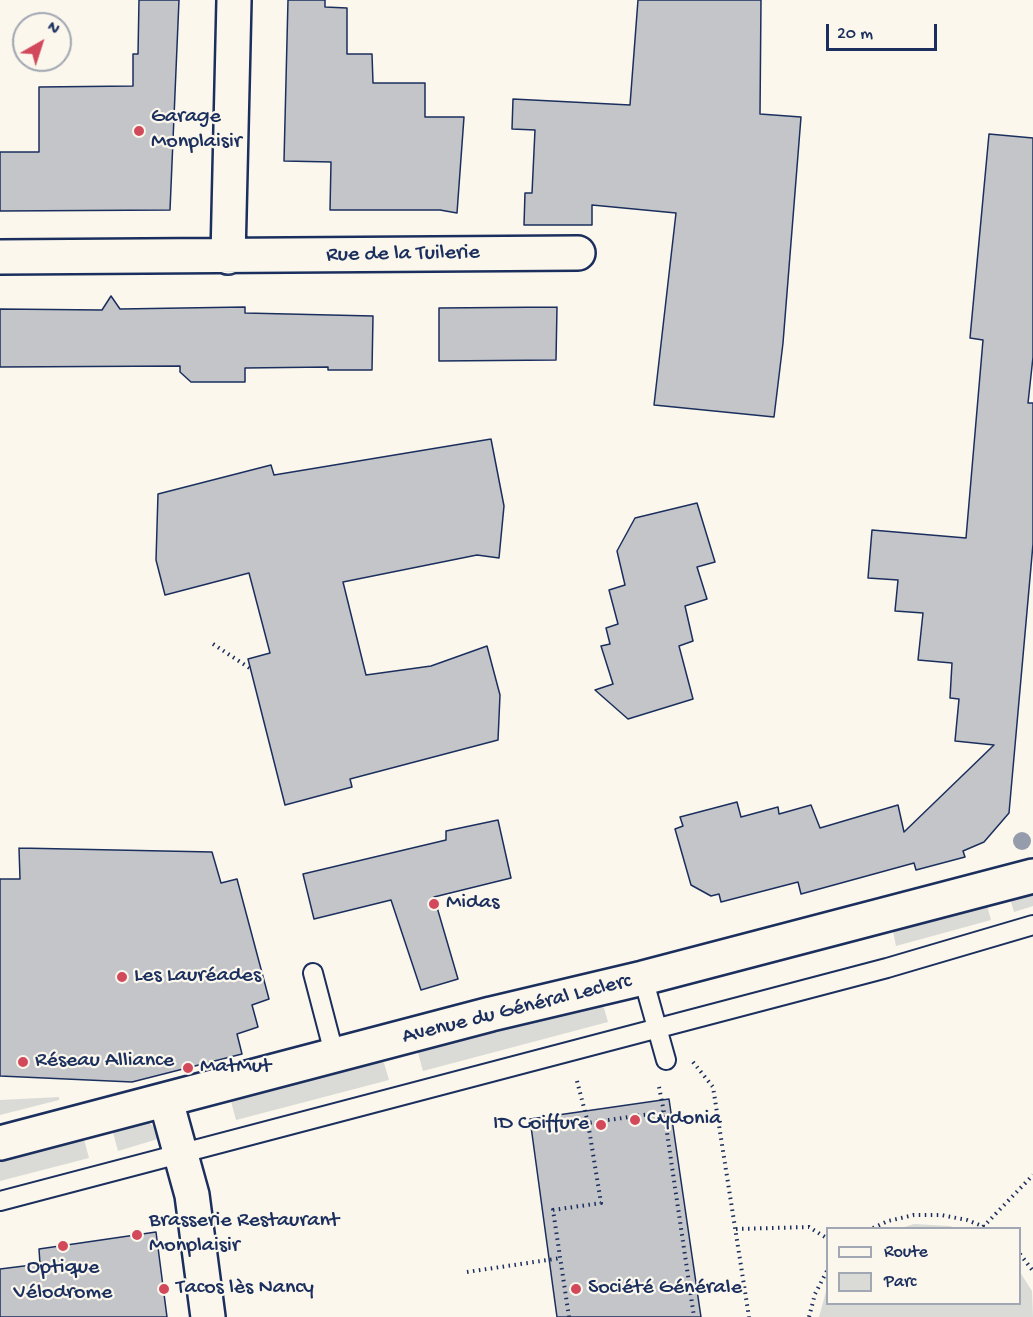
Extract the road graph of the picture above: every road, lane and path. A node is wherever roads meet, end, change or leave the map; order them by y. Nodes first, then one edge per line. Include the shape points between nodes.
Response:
1 (234, 0) edge
2 (578, 253) dead end
3 (0, 257) edge
4 (228, 257) junction
5 (213, 644) dead end
6 (251, 669) dead end
7 (1033, 876) edge
8 (1033, 925) edge
9 (313, 973) dead end
10 (643, 978) junction
11 (657, 1029) junction
12 (687, 1054) dead end
13 (335, 1057) junction
14 (666, 1060) dead end
15 (578, 1081) dead end
16 (662, 1099) dead end
17 (166, 1101) junction
18 (664, 1112) junction
19 (588, 1123) junction
20 (0, 1143) edge
21 (182, 1154) junction
22 (1033, 1175) edge
23 (0, 1201) edge
24 (875, 1227) edge
25 (983, 1227) edge
26 (986, 1227) edge
27 (736, 1229) junction
28 (826, 1238) edge
29 (1021, 1255) edge
30 (561, 1258) junction
31 (1033, 1270) edge
32 (467, 1272) dead end
33 (826, 1273) edge
34 (208, 1317) edge
35 (569, 1317) edge
36 (694, 1317) edge
37 (749, 1317) edge
38 (809, 1317) edge

1 - 4 street
2 - 4 street, Rue de la Tuilerie
3 - 4 street, Rue de la Tuilerie
5 - 6 path
7 - 10 street, Avenue du Général Leclerc
8 - 11 lane
9 - 13 lane
10 - 11 lane
10 - 13 street, Avenue du Général Leclerc
11 - 14 lane
11 - 21 lane
12 - 27 path via 712,1087
13 - 17 street, Avenue du Général Leclerc
15 - 19 path
16 - 18 path
17 - 20 street, Avenue du Général Leclerc
17 - 21 street
18 - 19 path
18 - 36 path
19 - 30 path via 601,1203 553,1210
21 - 23 lane
21 - 34 street via 192,1196
22 - 26 path
24 - 25 path via 914,1215 941,1215
27 - 28 path via 809,1227
27 - 37 path
29 - 31 path
30 - 32 path
30 - 35 path
33 - 38 path

